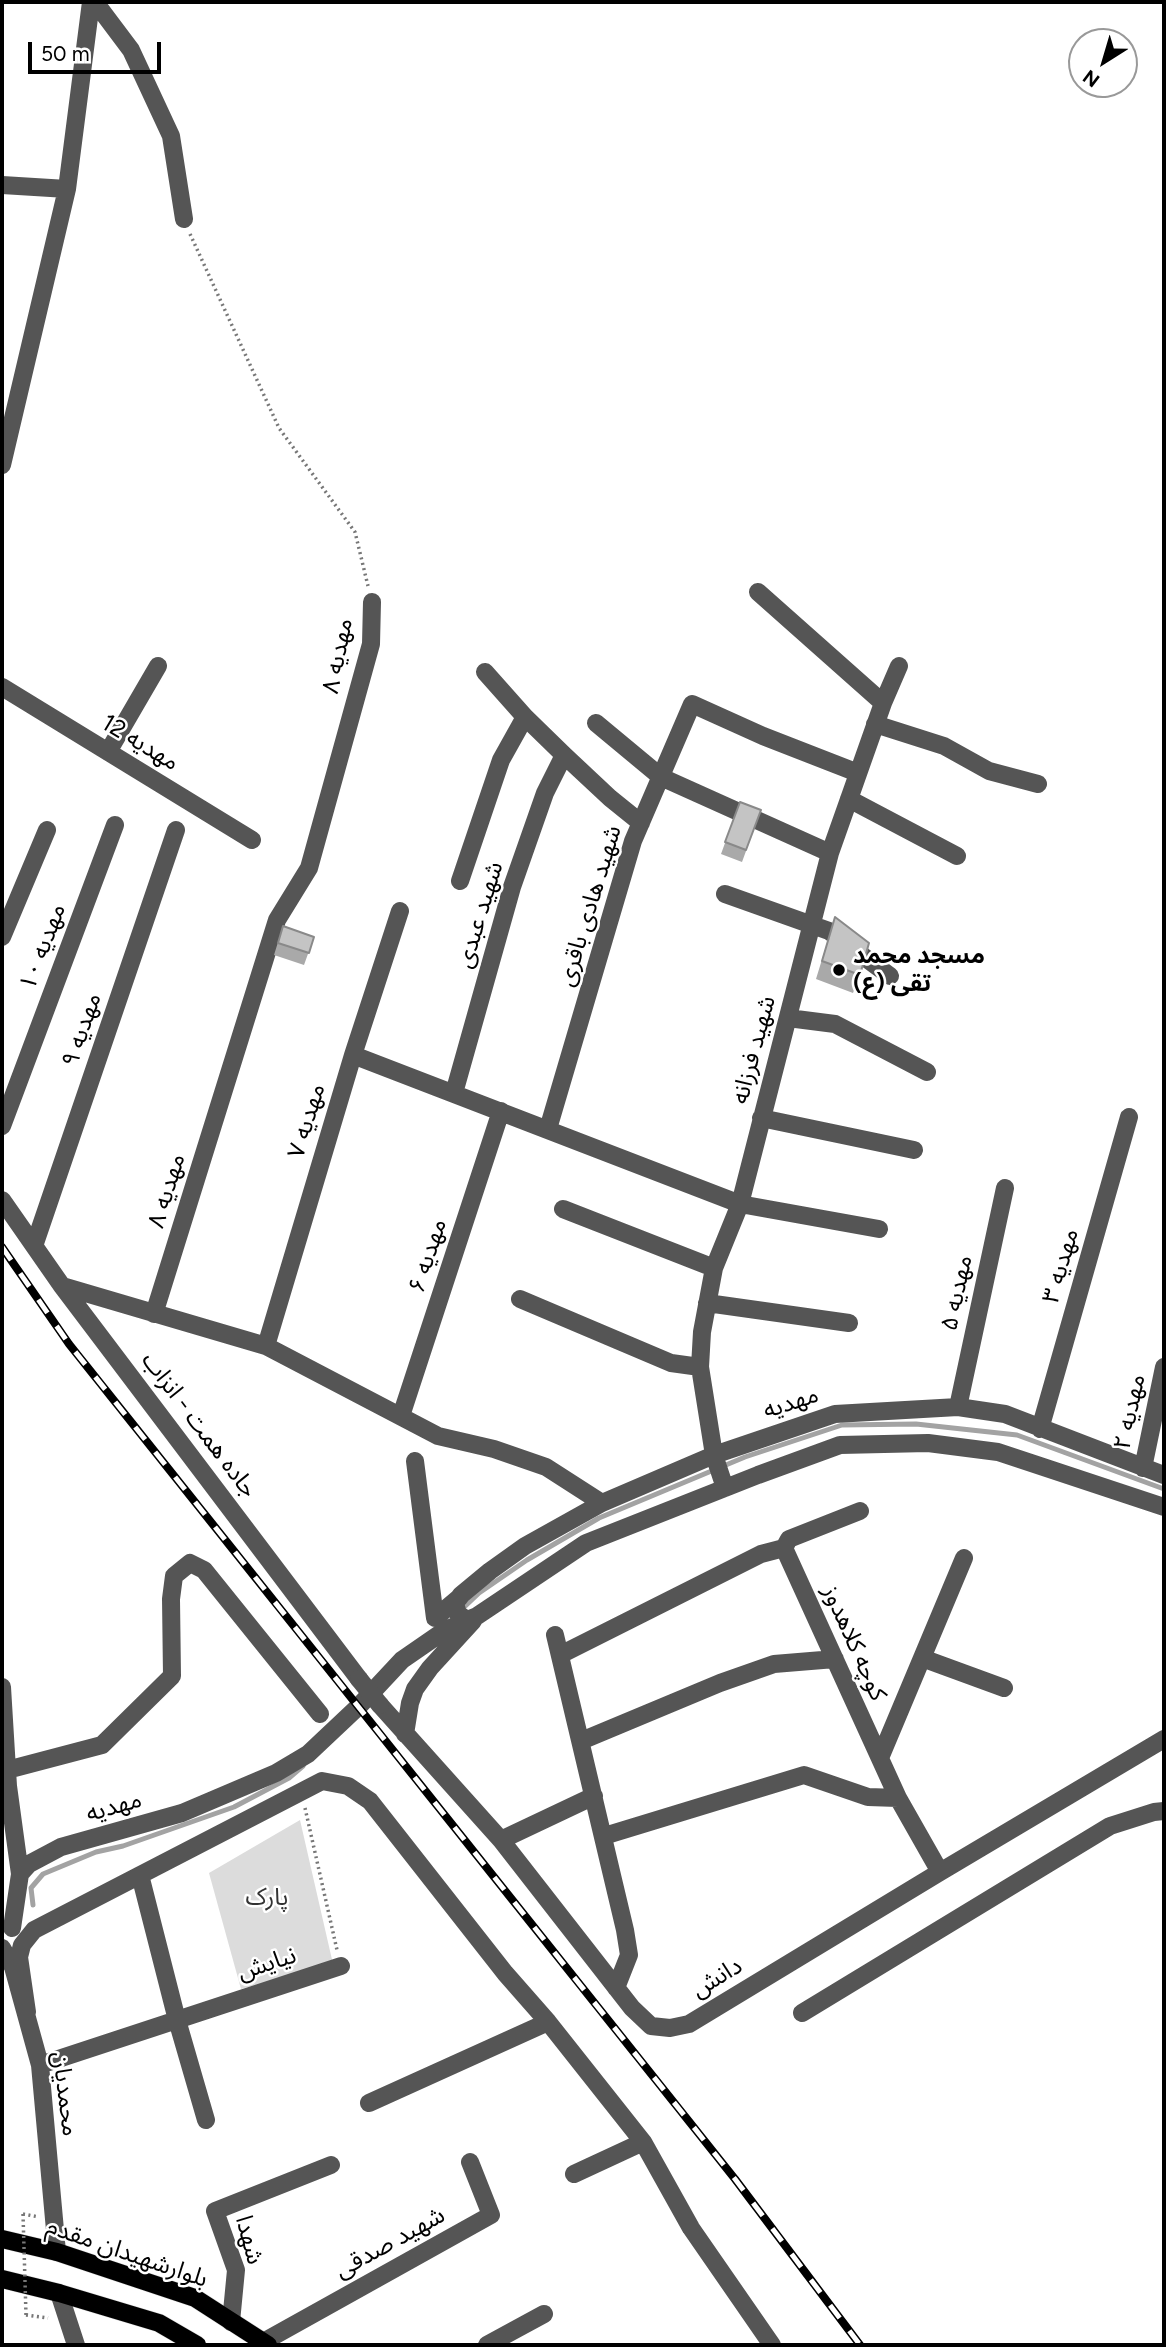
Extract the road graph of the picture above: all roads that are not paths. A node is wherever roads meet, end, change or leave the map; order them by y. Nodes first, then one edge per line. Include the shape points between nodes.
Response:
1 (93, 2) edge
2 (2, 185) edge
3 (67, 189) junction
4 (184, 219) road end
5 (2, 465) edge
6 (758, 592) dead end
7 (372, 602) road end
8 (158, 666) dead end
9 (899, 666) dead end
10 (485, 672) dead end
11 (2, 687) edge
12 (883, 703) junction
13 (525, 716) junction
14 (596, 723) dead end
15 (875, 724) junction
16 (108, 752) junction
17 (564, 755) junction
18 (858, 773) junction
19 (661, 777) junction
20 (1038, 783) dead end
21 (849, 799) junction
22 (641, 823) junction
23 (115, 825) dead end
24 (47, 830) dead end
25 (176, 830) dead end
26 (253, 840) dead end
27 (830, 853) junction
28 (957, 856) dead end
29 (460, 881) dead end
30 (725, 894) dead end
31 (400, 911) dead end
32 (811, 926) junction
33 (2, 937) edge
34 (890, 976) dead end
35 (788, 1018) junction
36 (352, 1055) junction
37 (927, 1072) dead end
38 (454, 1093) junction
39 (501, 1111) junction
40 (1129, 1117) dead end
41 (761, 1118) junction
42 (2, 1126) edge
43 (548, 1129) junction
44 (914, 1150) dead end
45 (1005, 1188) dead end
46 (2, 1200) edge
47 (740, 1204) junction
48 (563, 1209) dead end
49 (879, 1229) dead end
50 (34, 1247) junction
51 (714, 1268) junction
52 (62, 1286) junction
53 (520, 1299) dead end
54 (707, 1303) junction
55 (154, 1314) junction
56 (849, 1323) dead end
57 (266, 1346) junction
58 (700, 1367) junction
59 (1164, 1367) edge
60 (958, 1407) junction
61 (401, 1416) junction
62 (1040, 1429) junction
63 (714, 1455) junction
64 (415, 1461) dead end
65 (1143, 1468) junction
66 (1164, 1475) edge
67 (725, 1488) junction
68 (602, 1503) junction
69 (1164, 1507) edge
70 (860, 1511) dead end
71 (784, 1548) junction
72 (964, 1558) dead end
73 (461, 1596) junction
74 (472, 1618) junction
75 (555, 1635) dead end
76 (560, 1655) junction
77 (922, 1658) junction
78 (835, 1660) junction
79 (1004, 1688) dead end
80 (2, 1699) edge
81 (380, 1705) joint
82 (320, 1714) dead end
83 (405, 1734) junction
84 (1164, 1739) edge
85 (581, 1741) junction
86 (880, 1758) junction
87 (6, 1781) edge
88 (594, 1796) junction
89 (898, 1798) junction
90 (1164, 1811) edge
91 (604, 1836) junction
92 (501, 1840) junction
93 (940, 1872) junction
94 (20, 1874) junction
95 (140, 1875) junction
96 (7, 1930) edge
97 (22, 1945) junction
98 (2, 1948) edge
99 (341, 1966) road end
100 (617, 1988) junction
101 (27, 2012) junction
102 (802, 2013) dead end
103 (177, 2020) junction
104 (548, 2022) junction
105 (40, 2066) junction
106 (369, 2104) dead end
107 (206, 2120) dead end
108 (643, 2143) junction
109 (470, 2162) dead end
110 (331, 2165) dead end
111 (574, 2174) dead end
112 (2, 2239) edge
113 (57, 2252) junction
114 (2, 2279) edge
115 (59, 2293) junction
116 (544, 2314) dead end
117 (231, 2322) junction
118 (265, 2344) edge
119 (76, 2345) edge
120 (197, 2345) edge
121 (487, 2345) edge
122 (772, 2345) edge

1 - 3 street
1 - 4 street via 131,50 171,136
2 - 3 street
3 - 5 street
6 - 12 street
7 - 55 street, مهدیه ۸ via 371,644 309,868 277,920
8 - 16 street
9 - 12 street, شهید فرزانه
10 - 13 street
11 - 16 street, مهدیه 12
12 - 15 street, شهید فرزانه
13 - 17 street
13 - 29 street via 501,760
14 - 19 street
15 - 18 street, شهید فرزانه
15 - 20 street via 944,746 989,771
16 - 26 street, مهدیه 12
17 - 22 street
17 - 38 street, شهید عبدی via 545,793 513,887
18 - 19 street, شهید هادی باقری via 692,704
18 - 21 street, شهید فرزانه
19 - 22 street, شهید هادی باقری
19 - 27 street
21 - 27 street, شهید فرزانه
21 - 28 street
22 - 43 street, شهید هادی باقری
23 - 42 street, مهدیه ۱۰
24 - 33 street
25 - 50 street, مهدیه ۹
27 - 32 street, شهید فرزانه
30 - 32 street
31 - 36 street, مهدیه ۷
32 - 34 street via 829,931
32 - 35 street, شهید فرزانه
35 - 37 street via 835,1024
35 - 41 street, شهید فرزانه
36 - 38 street
36 - 57 street, مهدیه ۷
38 - 39 street
39 - 43 street
39 - 61 street, مهدیه ۶
40 - 62 street, مهدیه ۳
41 - 44 street
41 - 47 street, شهید فرزانه
43 - 47 street
45 - 60 street, مهدیه ۵
46 - 50 street, جاده همت - انزاب
47 - 49 street
47 - 51 street, شهید فرزانه
48 - 51 street
50 - 52 street, جاده همت - انزاب
51 - 54 street, شهید فرزانه
52 - 55 street
52 - 81 street, جاده همت - انزاب, bridge
53 - 58 street via 671,1363
54 - 56 street
54 - 58 street, شهید فرزانه
55 - 57 street
57 - 61 street
58 - 63 street, شهید فرزانه
59 - 65 street, مهدیه ۲
60 - 62 street, مهدیه via 1005,1414
60 - 63 street, مهدیه via 835,1414
61 - 68 street via 438,1436 546,1467
62 - 65 street, مهدیه
63 - 67 street, شهید فرزانه
63 - 68 street, مهدیه
64 - 73 street, مهدیه via 435,1618
65 - 66 street, مهدیه
67 - 69 street via 839,1446 928,1443 998,1452
67 - 74 street via 586,1543
68 - 73 street, مهدیه via 526,1546
70 - 71 street via 789,1539
71 - 76 street via 761,1554
71 - 78 street, کوچه کلاهدوز
72 - 77 street, کوچه کلاهدوز
73 - 74 street via 455,1603 458,1614
74 - 83 street via 415,1689
74 - 94 street, مهدیه via 402,1660 308,1754 276,1773 182,1812 61,1847
75 - 76 street
76 - 85 street
77 - 79 street
77 - 86 street, کوچه کلاهدوز
78 - 85 street via 774,1664
78 - 86 street, کوچه کلاهدوز
80 - 87 street
81 - 83 street, دانش
82 - 87 street via 204,1570 190,1563 174,1576 172,1676 102,1745
83 - 92 street, دانش
84 - 93 street, دانش
85 - 88 street
86 - 89 street, کوچه کلاهدوز
87 - 94 street
88 - 91 street
88 - 92 street
89 - 91 street via 868,1797 804,1775
89 - 93 street, کوچه کلاهدوز
90 - 102 street via 1110,1826
91 - 100 street via 629,1955
92 - 100 street, دانش
93 - 100 street, دانش via 689,2024 651,2026
94 - 96 street
95 - 97 street via 34,1930
95 - 103 street
95 - 104 street via 322,1780 348,1786 370,1801
96 - 97 street via 21,1934
97 - 98 street via 12,1952
97 - 101 street via 20,1974
98 - 101 street, محمدیان
99 - 103 street, نیایش
101 - 105 street, محمدیان
103 - 105 street, نیایش
103 - 107 street
104 - 106 street
104 - 108 street
105 - 113 street, محمدیان
108 - 111 street
108 - 122 street via 691,2228
109 - 118 street, شهید صدقی via 491,2215
110 - 117 street, شهدا via 215,2211 236,2270
112 - 113 main road, بلوارشهیدان مقدم
113 - 117 main road, بلوارشهیدان مقدم via 195,2298
114 - 115 main road
115 - 119 street
115 - 120 main road via 159,2323
116 - 121 street
117 - 118 main road, بلوارشهیدان مقدم

